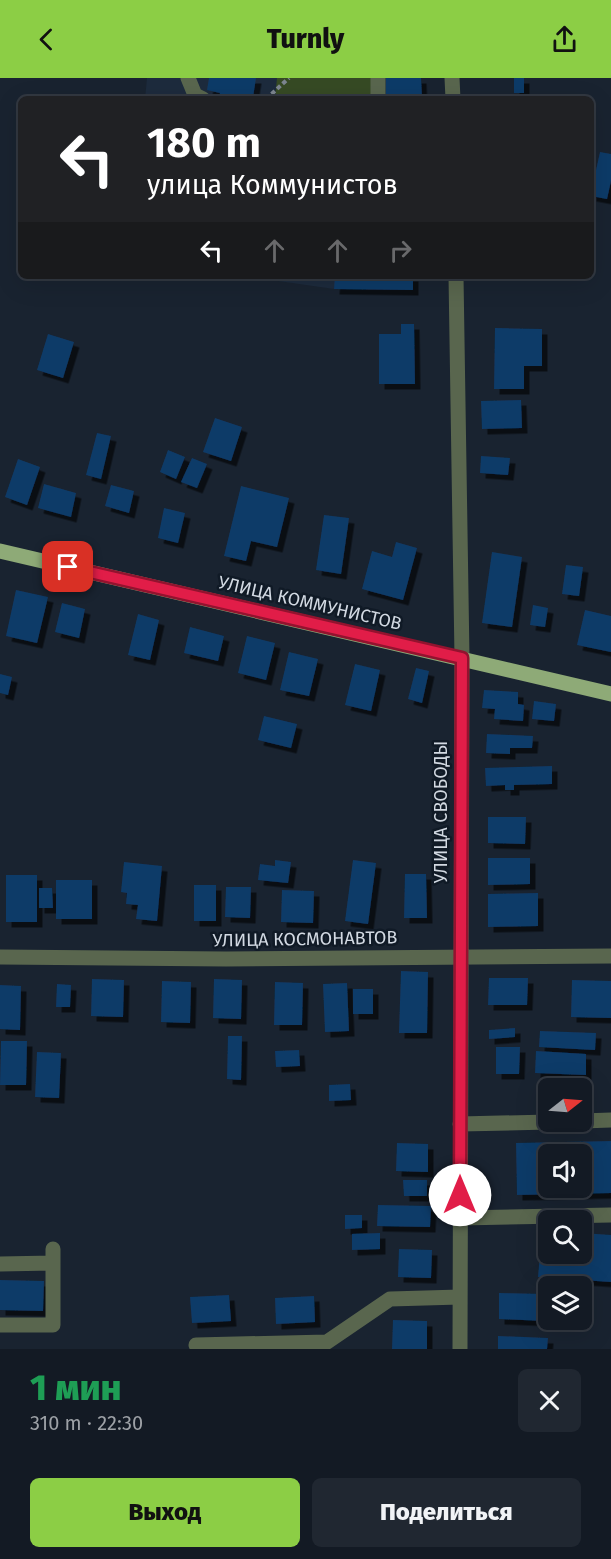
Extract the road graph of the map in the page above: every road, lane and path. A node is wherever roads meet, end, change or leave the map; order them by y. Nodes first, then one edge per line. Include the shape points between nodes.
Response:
1 (188, 78) edge
2 (288, 78) edge
3 (378, 78) edge
4 (452, 78) edge
5 (197, 96) edge
6 (269, 96) edge
7 (378, 96) edge
8 (453, 96) edge
9 (456, 279) edge
10 (0, 550) edge
11 (462, 658) junction
12 (611, 694) edge
13 (460, 956) junction
14 (611, 956) edge
15 (0, 957) edge
16 (611, 1120) edge
17 (592, 1121) edge
18 (538, 1122) edge
19 (460, 1124) junction
20 (611, 1215) edge
21 (460, 1218) junction
22 (0, 1264) edge
23 (460, 1297) junction
24 (0, 1325) edge
25 (196, 1345) dead end
26 (460, 1349) edge

1 - 5 street
2 - 6 path
3 - 7 street
4 - 8 street
9 - 11 street, УЛИЦА СВОБОДЫ
10 - 11 main road, УЛИЦА КОММУНИСТОВ
11 - 12 main road, УЛИЦА КОММУНИСТОВ
11 - 13 street, УЛИЦА СВОБОДЫ
13 - 14 street, УЛИЦА КОСМОНАВТОВ
13 - 15 street, УЛИЦА КОСМОНАВТОВ
13 - 19 street, УЛИЦА СВОБОДЫ
16 - 17 street
18 - 19 street
19 - 21 street, УЛИЦА СВОБОДЫ
20 - 21 street
21 - 23 street, УЛИЦА СВОБОДЫ
22 - 24 street via 53,1256 52,1325
23 - 25 street via 390,1299 327,1342
23 - 26 street, УЛИЦА СВОБОДЫ

